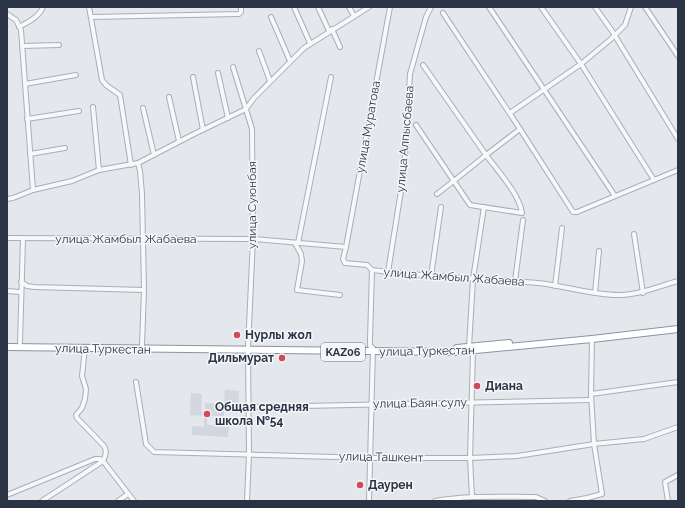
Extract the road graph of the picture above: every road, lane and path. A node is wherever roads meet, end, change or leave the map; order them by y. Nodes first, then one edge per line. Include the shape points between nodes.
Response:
1 (43, 7) edge
2 (89, 7) edge
3 (241, 7) edge
4 (294, 7) edge
5 (318, 7) edge
6 (349, 7) edge
7 (369, 7) edge
8 (390, 7) edge
9 (431, 7) edge
10 (488, 7) edge
11 (541, 7) edge
12 (595, 7) edge
13 (631, 7) edge
14 (646, 7) edge
15 (442, 13) dead end
16 (7, 14) edge
17 (354, 16) junction
18 (91, 17) junction
19 (271, 17) dead end
20 (19, 27) junction
21 (330, 30) junction
22 (615, 36) junction
23 (310, 43) junction
24 (59, 45) dead end
25 (22, 46) junction
26 (340, 47) dead end
27 (259, 51) dead end
28 (678, 56) edge
29 (290, 61) junction
30 (423, 64) dead end
31 (581, 64) junction
32 (233, 67) dead end
33 (218, 73) dead end
34 (76, 75) dead end
35 (193, 77) dead end
36 (330, 77) dead end
37 (270, 81) junction
38 (25, 84) junction
39 (545, 90) junction
40 (169, 97) dead end
41 (94, 107) dead end
42 (143, 108) dead end
43 (246, 109) junction
44 (79, 111) dead end
45 (510, 113) junction
46 (228, 118) junction
47 (27, 119) junction
48 (416, 125) dead end
49 (520, 128) junction
50 (203, 130) junction
51 (678, 139) edge
52 (179, 141) junction
53 (65, 148) dead end
54 (30, 154) junction
55 (154, 154) junction
56 (486, 155) junction
57 (138, 163) junction
58 (131, 165) junction
59 (99, 170) junction
60 (678, 170) edge
61 (654, 180) junction
62 (453, 182) junction
63 (33, 190) junction
64 (437, 194) dead end
65 (615, 196) junction
66 (7, 199) edge
67 (441, 207) dead end
68 (484, 207) junction
69 (523, 220) dead end
70 (562, 228) dead end
71 (634, 234) dead end
72 (7, 238) edge
73 (23, 239) junction
74 (142, 239) junction
75 (253, 239) junction
76 (297, 243) junction
77 (346, 247) junction
78 (599, 251) dead end
79 (372, 270) junction
80 (388, 272) junction
81 (431, 276) junction
82 (473, 279) junction
83 (515, 281) junction
84 (678, 281) edge
85 (20, 282) junction
86 (555, 286) junction
87 (144, 290) junction
88 (7, 291) edge
89 (20, 292) junction
90 (595, 293) junction
91 (643, 293) junction
92 (340, 295) dead end
93 (678, 325) edge
94 (678, 329) edge
95 (592, 339) junction
96 (7, 343) edge
97 (20, 343) junction
98 (142, 345) junction
99 (7, 347) edge
100 (84, 348) junction
101 (248, 349) junction
102 (471, 349) junction
103 (373, 350) junction
104 (136, 382) dead end
105 (678, 382) edge
106 (591, 394) junction
107 (591, 400) junction
108 (471, 403) junction
109 (371, 404) junction
110 (248, 407) junction
111 (678, 427) edge
112 (594, 444) junction
113 (250, 454) junction
114 (370, 458) junction
115 (470, 458) junction
116 (103, 461) junction
117 (678, 475) edge
118 (7, 494) edge
119 (128, 494) junction
120 (472, 497) junction
121 (587, 500) edge
122 (42, 501) edge
123 (118, 501) edge
124 (134, 501) edge
125 (247, 501) edge
126 (369, 501) edge
127 (435, 501) edge
128 (545, 501) edge
129 (570, 501) edge
130 (668, 501) edge

1 - 20 street via 41,12
2 - 18 street
3 - 18 street via 239,14
4 - 23 street
5 - 21 street
6 - 17 street
7 - 17 street
8 - 77 street, улица Муратова
9 - 80 street, улица Алпысбаева via 410,74 404,172
10 - 39 street
11 - 31 street
12 - 22 street
13 - 22 street via 625,25
14 - 28 street
15 - 45 street
16 - 20 street via 16,20
17 - 21 street
18 - 58 street via 102,80 120,95
19 - 29 street
20 - 25 street
21 - 23 street
21 - 26 street
22 - 31 street
22 - 51 street
23 - 29 street
24 - 25 street
25 - 38 street
27 - 37 street
29 - 37 street
30 - 56 street
31 - 39 street
31 - 61 street
32 - 43 street, улица Суюнбая
33 - 46 street
34 - 38 street
35 - 50 street
36 - 76 street
37 - 43 street
38 - 47 street
39 - 45 street
39 - 65 street
40 - 52 street
41 - 59 street
42 - 55 street
43 - 46 street
43 - 75 street, улица Суюнбая via 252,129
44 - 47 street
45 - 49 street
46 - 50 street
47 - 54 street
48 - 62 street
49 - 56 street
49 - 65 street via 573,212
50 - 52 street
52 - 55 street
53 - 54 street
54 - 63 street
55 - 57 street
56 - 62 street
56 - 68 street via 510,188 521,207 522,214
57 - 58 street
57 - 74 street via 142,194
58 - 59 street
59 - 63 street
60 - 61 street
61 - 65 street
62 - 64 street
62 - 68 street via 470,206
63 - 66 street
67 - 81 street
68 - 82 street
69 - 83 street
70 - 86 street
71 - 91 street
72 - 73 street, улица Жамбыл Жабаева
73 - 74 street, улица Жамбыл Жабаева
73 - 85 street
74 - 75 street, улица Жамбыл Жабаева
74 - 87 street
75 - 76 street, улица Жамбыл Жабаева
75 - 101 street, улица Суюнбая
76 - 77 street, улица Жамбыл Жабаева
76 - 92 street via 302,261 298,291
77 - 79 street, улица Жамбыл Жабаева via 345,263 367,265
78 - 90 street
79 - 80 street, улица Жамбыл Жабаева
79 - 103 street via 370,346
80 - 81 street, улица Жамбыл Жабаева
81 - 82 street, улица Жамбыл Жабаева
82 - 83 street, улица Жамбыл Жабаева
82 - 102 street
83 - 86 street, улица Жамбыл Жабаева
84 - 91 street, улица Жамбыл Жабаева
85 - 87 street via 34,287
85 - 89 street
86 - 90 street, улица Жамбыл Жабаева
87 - 98 street
88 - 89 street
89 - 97 street
90 - 91 street, улица Жамбыл Жабаева
93 - 102 highway, улица Туркестан / KАZ06
94 - 95 highway, улица Туркестан / KАZ06
95 - 102 highway, улица Туркестан / KАZ06
95 - 106 street
96 - 97 highway, улица Туркестан / KАZ06
97 - 98 highway, улица Туркестан / KАZ06
98 - 101 highway, улица Туркестан / KАZ06
99 - 100 highway, улица Туркестан / KАZ06
100 - 101 highway, улица Туркестан / KАZ06
100 - 116 street via 82,376 86,389 85,399 76,415 106,449
101 - 103 highway, улица Туркестан / KАZ06
101 - 110 street, улица Суюнбая
102 - 103 highway, улица Туркестан / KАZ06
102 - 108 street
103 - 109 street
104 - 113 street, улица Ташкент via 146,444 154,452
105 - 106 street
106 - 107 street
107 - 108 street, улица Баян сулу
107 - 112 street
108 - 109 street, улица Баян сулу
108 - 115 street
109 - 110 street, улица Баян сулу
109 - 114 street
110 - 113 street, улица Суюнбая
111 - 112 street, улица Ташкент via 644,439
112 - 115 street, улица Ташкент via 517,456
112 - 121 street via 602,494
113 - 114 street, улица Ташкент
113 - 125 street, улица Суюнбая
114 - 115 street, улица Ташкент
114 - 126 street
115 - 120 street
116 - 118 street via 95,459
116 - 119 street
116 - 122 street
117 - 130 street via 665,482
119 - 123 street
119 - 124 street
120 - 127 street
120 - 128 street via 536,497
121 - 129 street

